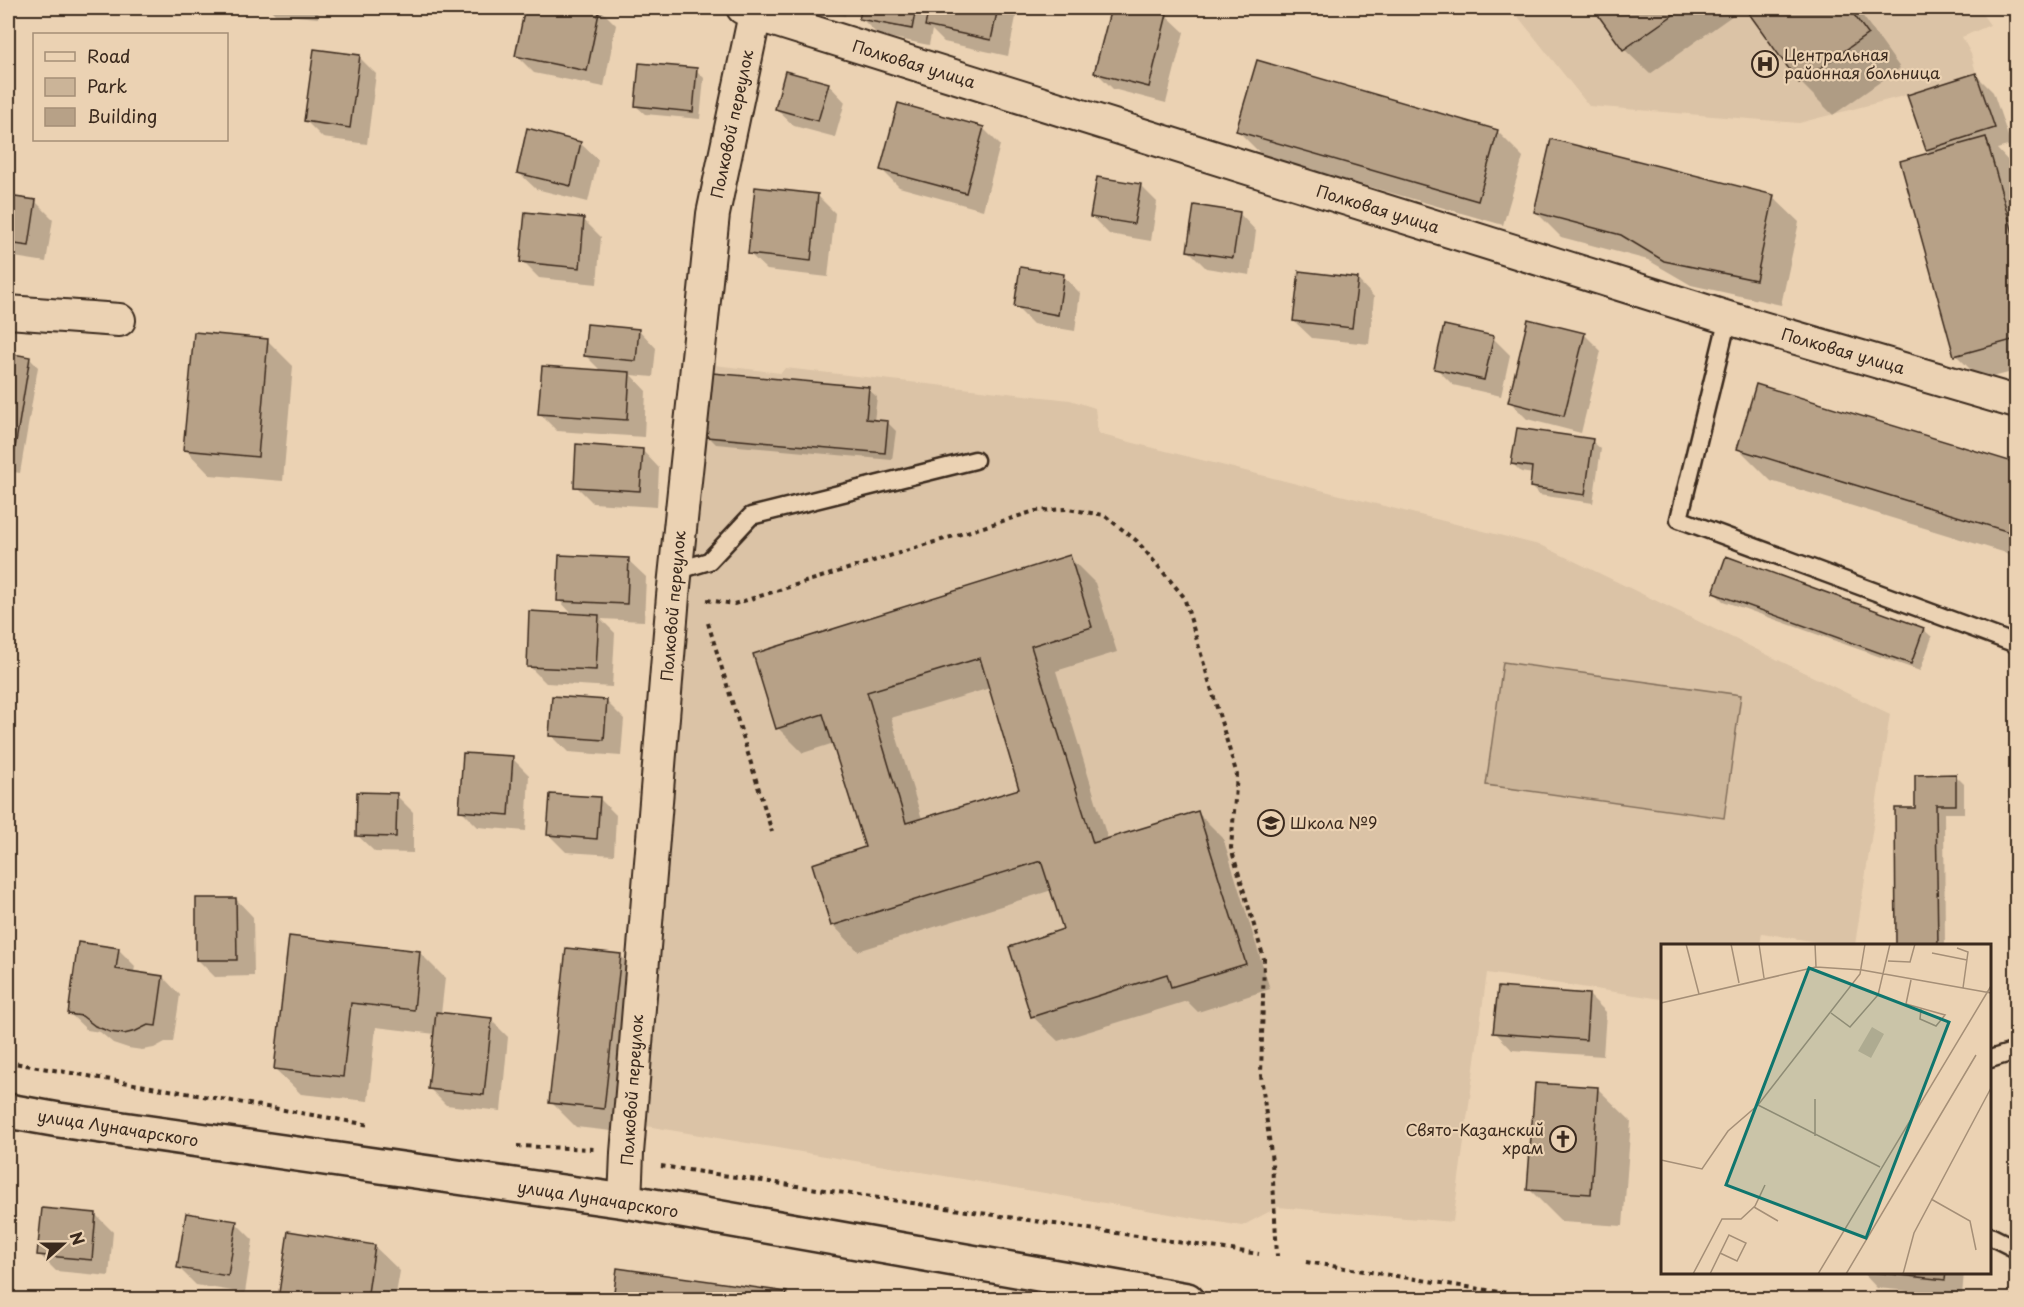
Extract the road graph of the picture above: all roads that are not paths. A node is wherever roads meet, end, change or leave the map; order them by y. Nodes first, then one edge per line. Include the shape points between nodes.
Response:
1 (749, 11) edge
2 (8, 312) edge
3 (1728, 318) junction
4 (119, 320) dead end
5 (2016, 402) edge
6 (975, 460) dead end
7 (683, 589) junction
8 (2016, 644) edge
9 (2016, 1051) edge
10 (1991, 1058) edge
11 (8, 1111) edge
12 (625, 1201) junction
13 (1991, 1237) edge
14 (2016, 1249) edge
15 (1187, 1299) edge

1 - 3 street, Полковая улица
1 - 7 street, Полковой переулок via 713,214
2 - 4 street
3 - 5 street, Полковая улица
3 - 8 lane via 1679,519
6 - 7 lane via 751,516
7 - 12 street, Полковой переулок
9 - 10 lane
11 - 12 main road, улица Луначарского
12 - 15 main road, улица Луначарского
13 - 14 lane

